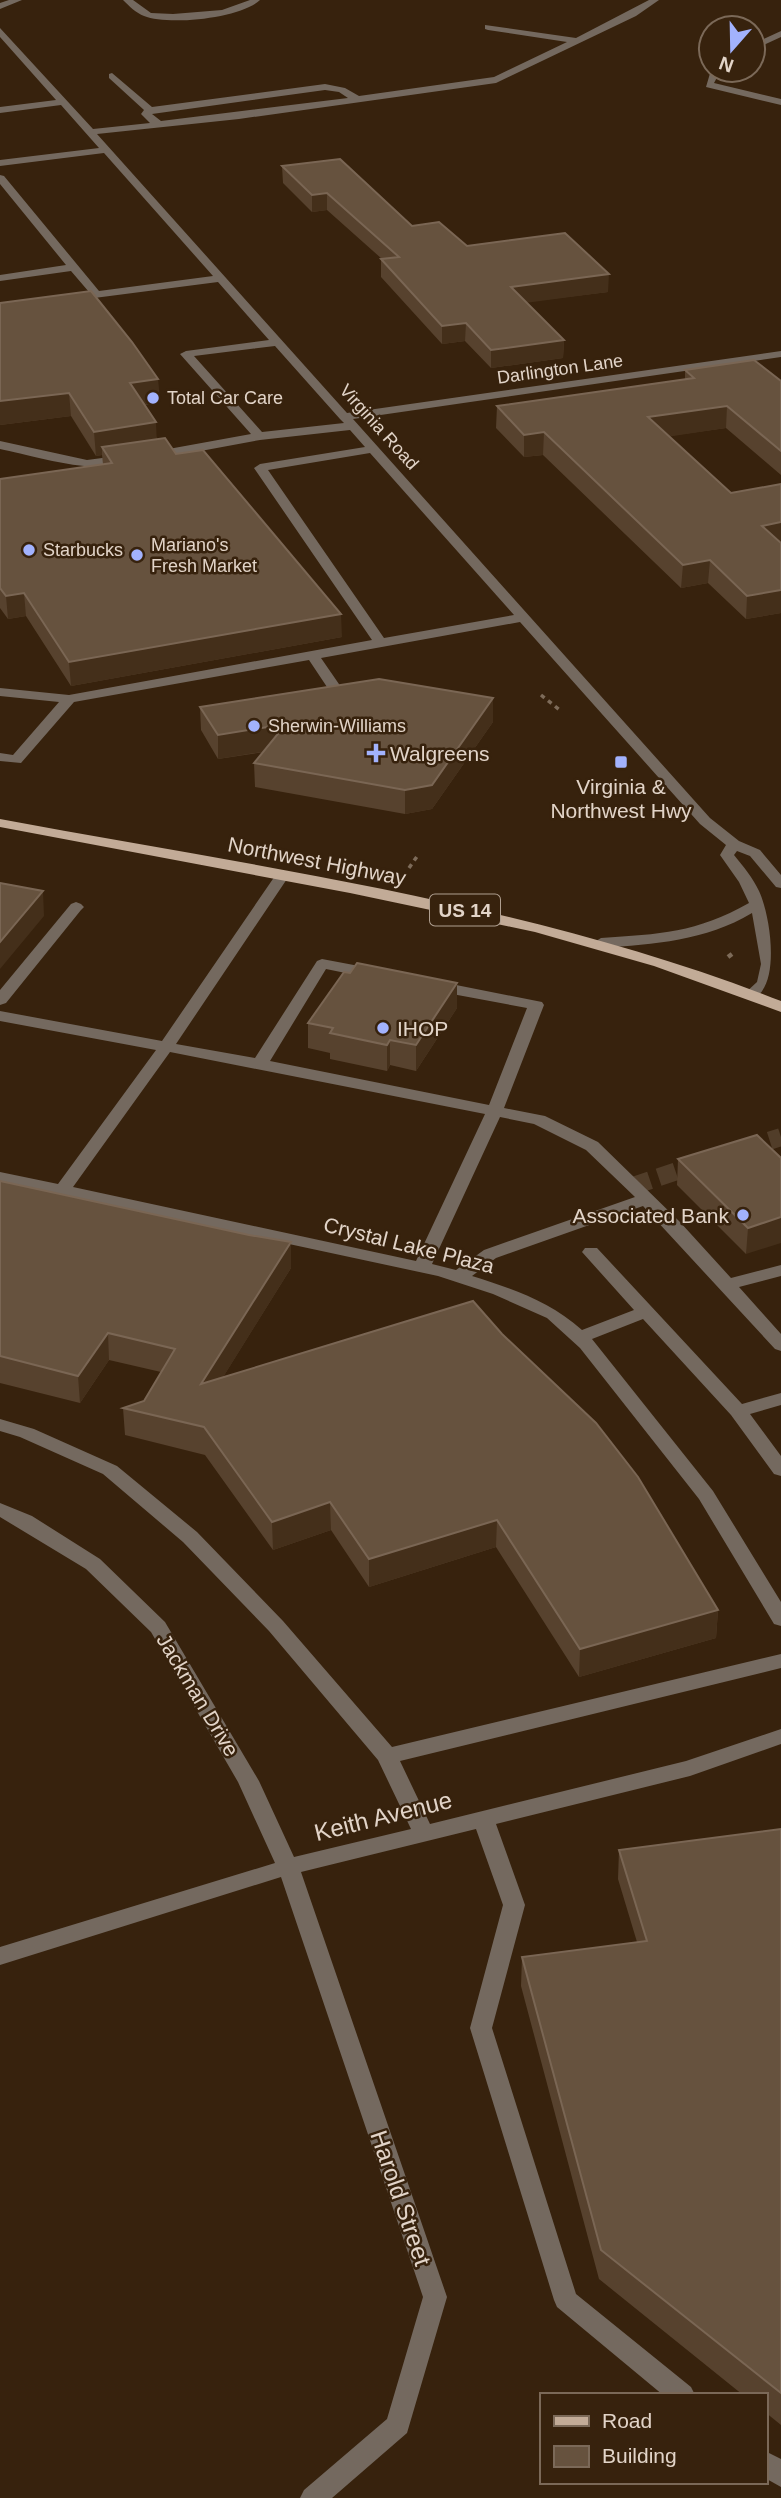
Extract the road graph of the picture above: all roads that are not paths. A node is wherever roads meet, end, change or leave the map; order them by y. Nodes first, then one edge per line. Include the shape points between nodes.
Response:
1 (18, 0) edge
2 (127, 0) edge
3 (256, 0) edge
4 (655, 0) edge
5 (0, 6) edge
6 (488, 27) dead end
7 (0, 31) edge
8 (576, 41) junction
9 (112, 76) dead end
10 (709, 84) edge
11 (359, 100) junction
12 (63, 102) junction
13 (781, 102) edge
14 (0, 110) edge
15 (150, 110) junction
16 (159, 124) junction
17 (90, 132) junction
18 (106, 150) junction
19 (0, 163) edge
20 (0, 178) edge
21 (74, 267) junction
22 (0, 278) edge
23 (220, 278) junction
24 (97, 295) junction
25 (55, 300) edge
26 (277, 342) junction
27 (781, 354) edge
28 (349, 422) junction
29 (259, 436) junction
30 (0, 445) edge
31 (373, 449) junction
32 (523, 617) junction
33 (380, 642) junction
34 (312, 655) junction
35 (334, 687) edge
36 (0, 692) edge
37 (69, 699) junction
38 (0, 757) edge
39 (0, 823) edge
40 (734, 844) junction
41 (282, 876) junction
42 (781, 884) edge
43 (757, 904) junction
44 (76, 907) dead end
45 (601, 943) junction
46 (389, 976) edge
47 (415, 982) edge
48 (752, 995) junction
49 (0, 1000) edge
50 (781, 1007) edge
51 (0, 1016) edge
52 (166, 1047) junction
53 (260, 1064) junction
54 (495, 1111) junction
55 (0, 1177) edge
56 (62, 1190) junction
57 (646, 1199) junction
58 (591, 1252) dead end
59 (421, 1268) junction
60 (781, 1270) edge
61 (458, 1278) junction
62 (727, 1285) junction
63 (648, 1311) junction
64 (579, 1338) junction
65 (781, 1345) edge
66 (781, 1399) edge
67 (738, 1411) junction
68 (0, 1425) edge
69 (781, 1470) edge
70 (0, 1509) edge
71 (781, 1619) edge
72 (781, 1661) edge
73 (781, 1736) edge
74 (387, 1756) junction
75 (483, 1818) junction
76 (424, 1833) junction
77 (288, 1867) junction
78 (0, 1956) edge
79 (680, 2393) edge
80 (767, 2464) edge
81 (781, 2475) edge
82 (313, 2498) edge

1 - 5 street
2 - 3 street via 148,15 167,17 240,9
4 - 8 street
6 - 8 street
7 - 12 street, Virginia Road
8 - 11 street via 496,80
9 - 15 street
10 - 13 street
11 - 15 street via 325,87
11 - 16 street
12 - 14 street
12 - 17 street, Virginia Road
15 - 16 street via 146,114
16 - 17 street
17 - 18 street, Virginia Road
18 - 19 street
18 - 23 street, Virginia Road
20 - 21 street
21 - 22 street
21 - 24 street
23 - 24 street
23 - 26 street, Virginia Road
24 - 25 street
26 - 28 street, Virginia Road
26 - 29 street via 186,354
27 - 28 street, Darlington Lane
28 - 29 street, Darlington Lane
28 - 31 street, Virginia Road
29 - 30 street, Darlington Lane via 87,464
31 - 32 street, Virginia Road
31 - 33 street via 260,468
32 - 33 street
32 - 40 street, Virginia Road via 705,821
33 - 34 street
34 - 35 street
34 - 37 street
36 - 37 street
37 - 38 street via 16,760
39 - 41 main road, Northwest Highway / US 14
40 - 42 street, Virginia Road via 755,853
40 - 43 street via 727,855
41 - 45 main road, Northwest Highway / US 14 via 479,913
41 - 52 street
43 - 45 street via 718,925 686,934
43 - 48 street via 769,971
44 - 49 street
45 - 48 main road, Northwest Highway / US 14
46 - 53 street via 322,964
47 - 54 street via 536,1005
48 - 50 main road, Northwest Highway / US 14
51 - 52 street
52 - 53 street
52 - 56 street
53 - 54 street
54 - 57 street via 539,1120 592,1146
54 - 59 street
55 - 56 street, Crystal Lake Plaza
56 - 59 street, Crystal Lake Plaza
57 - 61 street via 490,1254
57 - 62 street
58 - 63 street
59 - 61 street, Crystal Lake Plaza
60 - 62 street
61 - 64 street, Crystal Lake Plaza via 552,1314
62 - 65 street
63 - 64 street
63 - 67 street
64 - 71 street, Crystal Lake Plaza via 706,1495
66 - 67 street
67 - 69 street
68 - 74 street via 110,1470 190,1537 276,1626
70 - 77 street, Jackman Drive via 93,1564 158,1627 248,1781
72 - 74 street
73 - 75 street, Keith Avenue via 690,1768
74 - 76 street
75 - 76 street, Keith Avenue
75 - 79 street via 513,1905 481,2028 566,2300
76 - 77 street, Keith Avenue
77 - 78 street, Keith Avenue
77 - 82 street, Harold Street via 435,2297 398,2424
80 - 81 street

